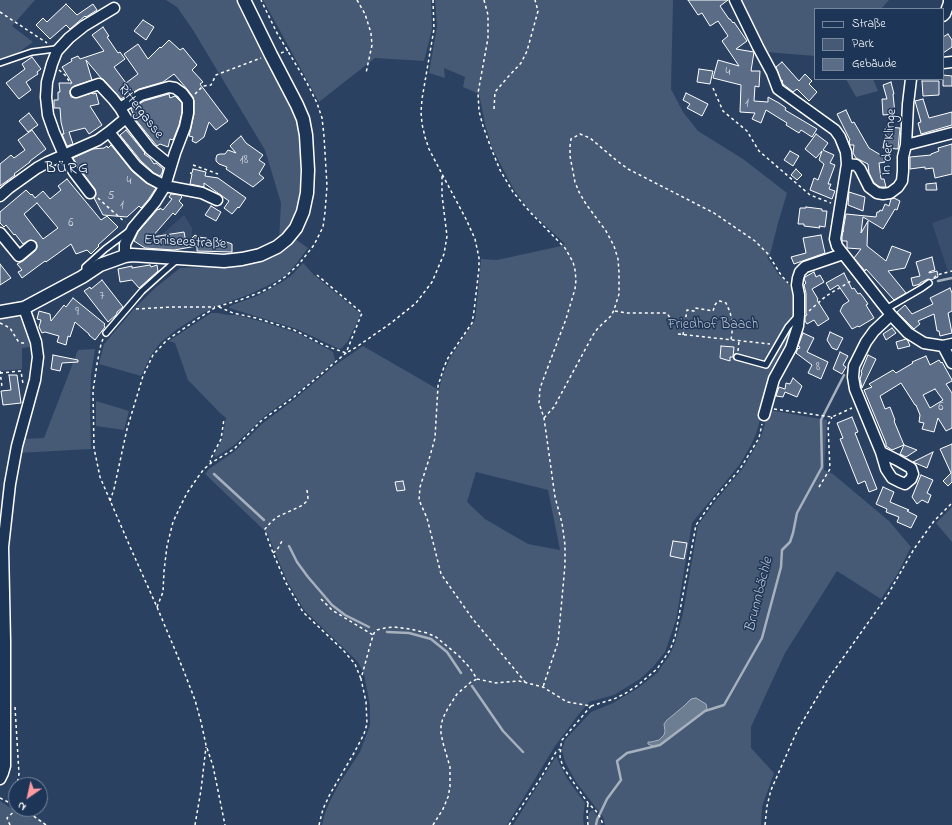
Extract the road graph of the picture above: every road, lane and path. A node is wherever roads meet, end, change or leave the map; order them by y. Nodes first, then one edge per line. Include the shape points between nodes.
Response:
1 (244, 0) edge
2 (261, 0) edge
3 (357, 0) edge
4 (433, 0) edge
5 (484, 0) edge
6 (535, 0) edge
7 (735, 0) edge
8 (949, 0) edge
9 (114, 8) dead end
10 (0, 12) edge
11 (944, 14) edge
12 (56, 50) junction
13 (288, 50) junction
14 (271, 55) junction
15 (0, 63) edge
16 (52, 64) junction
17 (366, 73) dead end
18 (912, 80) edge
19 (713, 88) dead end
20 (76, 92) joint
21 (188, 101) junction
22 (120, 108) junction
23 (494, 109) dead end
24 (126, 118) junction
25 (109, 132) junction
26 (952, 133) edge
27 (906, 146) junction
28 (64, 155) junction
29 (847, 164) junction
30 (193, 165) dead end
31 (171, 166) junction
32 (218, 174) dead end
33 (442, 174) junction
34 (164, 186) junction
35 (90, 193) joint
36 (0, 196) edge
37 (217, 200) dead end
38 (840, 207) junction
39 (133, 228) junction
40 (0, 233) edge
41 (31, 246) dead end
42 (843, 254) junction
43 (125, 256) junction
44 (179, 259) junction
45 (952, 271) edge
46 (85, 275) junction
47 (317, 275) dead end
48 (861, 276) junction
49 (928, 283) joint
50 (798, 290) junction
51 (218, 307) junction
52 (24, 308) junction
53 (128, 308) junction
54 (614, 310) junction
55 (0, 312) edge
56 (889, 312) junction
57 (799, 316) junction
58 (0, 323) edge
59 (685, 323) junction
60 (106, 333) joint
61 (678, 334) dead end
62 (683, 335) junction
63 (731, 340) junction
64 (739, 341) junction
65 (36, 342) junction
66 (769, 344) dead end
67 (948, 345) edge
68 (346, 353) junction
69 (737, 357) joint
70 (952, 363) edge
71 (0, 372) edge
72 (23, 384) dead end
73 (0, 387) edge
74 (861, 404) junction
75 (765, 411) junction
76 (832, 417) junction
77 (544, 418) junction
78 (224, 419) dead end
79 (881, 452) dead end
80 (211, 463) junction
81 (818, 487) dead end
82 (307, 490) dead end
83 (110, 501) junction
84 (952, 503) edge
85 (282, 541) dead end
86 (273, 553) junction
87 (321, 599) dead end
88 (157, 607) junction
89 (373, 635) junction
90 (361, 679) junction
91 (477, 679) junction
92 (526, 683) junction
93 (543, 687) junction
94 (591, 706) junction
95 (206, 745) junction
96 (560, 750) junction
97 (0, 779) edge
98 (588, 803) junction
99 (35, 817) edge
100 (46, 825) edge
101 (195, 825) edge
102 (225, 825) edge
103 (319, 825) edge
104 (433, 825) edge
105 (509, 825) edge
106 (588, 825) edge
107 (603, 825) edge
108 (765, 825) edge

1 - 14 street, Ebniseestraße
2 - 13 path
3 - 17 path via 371,33 372,45
4 - 33 path via 434,30 421,112 429,149
5 - 77 path via 488,14 488,38 478,93 483,126 497,162 514,192 565,248 575,270 575,289 540,388 539,403
6 - 23 path via 538,11 527,51 521,63 495,92
7 - 29 street via 778,89 835,130 846,152
8 - 11 street
9 - 12 street via 84,26
10 - 12 path
12 - 15 lane via 32,52
12 - 16 street
13 - 14 path via 279,54 277,51
13 - 51 path via 317,103 322,118 327,186 323,227 314,245 285,277 260,292
14 - 21 path via 216,75 211,85 203,86
14 - 44 street, Ebniseestraße via 297,105 306,135 307,193 296,228 277,247 242,259
16 - 20 path via 65,75
16 - 28 street via 47,82 48,115
18 - 27 street, In der Klinge
19 - 38 path via 723,111 746,131 759,151 810,194
20 - 22 street, Rittergasse via 99,84
21 - 22 street via 182,93 169,87 141,95
21 - 31 street via 185,127
22 - 24 street, Rittergasse
24 - 25 street
24 - 31 street, Rittergasse via 150,149
25 - 28 street via 98,140
25 - 34 street via 136,166
26 - 27 street
27 - 29 street, In der Klinge via 902,181 898,188 890,193 877,193 869,187 856,165
28 - 35 street
28 - 36 street via 37,168
29 - 38 street
30 - 32 path
31 - 34 street
33 - 68 path via 447,236 444,254 432,282 416,303
33 - 92 path via 475,239 479,268 472,323 448,358 438,386 435,438 420,487 419,500 427,518 441,574 472,618
34 - 37 street via 202,193
34 - 39 street via 156,202
35 - 39 path
38 - 42 street via 835,239
39 - 43 street via 125,244
39 - 46 lane via 85,267
40 - 41 street via 19,256
42 - 48 street
42 - 50 street via 805,267 798,278
43 - 44 street, Ebniseestraße
43 - 46 street, Ebniseestraße via 100,265
44 - 53 lane via 142,291
45 - 49 path via 938,275
46 - 52 street, Ebniseestraße
47 - 68 path via 362,313
48 - 56 street
48 - 57 path via 826,296
49 - 56 lane
50 - 54 path via 781,276 768,254 755,241 714,213 628,169 590,138 580,134 571,138 570,146 575,182 586,204 606,231 618,259 619,294
50 - 57 street
51 - 53 path
51 - 68 path via 294,330
51 - 83 path via 167,340 153,355 143,376 126,429
52 - 55 street, Ebniseestraße
52 - 65 street
53 - 60 lane
54 - 59 path via 626,313 667,313 672,321
54 - 77 path via 593,335 554,407
56 - 67 street via 908,334 924,344
56 - 74 street via 866,342 854,366 855,389
57 - 69 lane via 788,327 766,365
57 - 75 street via 791,348 774,379
58 - 65 path via 10,328 18,341 26,344
59 - 62 path
59 - 63 path via 687,310 694,312 694,308 713,311 717,302 724,302 733,325
60 - 83 path via 96,364 93,425 94,448 100,477
61 - 62 path
62 - 63 path
63 - 64 path
64 - 66 path
64 - 69 path
65 - 97 street via 37,368 17,446 3,547 5,766
67 - 70 street
68 - 80 path via 294,398 262,421 234,449
71 - 72 path via 21,371
71 - 73 path
74 - 76 path
74 - 79 street
75 - 76 path
75 - 94 path via 759,438 740,469 696,525 675,637 670,650 657,669 638,685 614,699
76 - 81 path via 828,425 830,469
77 - 93 path via 555,497 566,545 558,642
78 - 80 path via 221,439 210,460
80 - 88 path via 187,493 173,522 167,546 163,592
82 - 86 path via 306,502 267,525 265,529
83 - 88 path
84 - 108 path via 914,549 887,596 828,679 797,730 771,790
85 - 86 path
86 - 90 path via 286,583 303,612 343,650 355,664
87 - 89 path via 332,610
88 - 95 path via 195,700
89 - 90 path
89 - 91 path via 377,630 385,628 427,633 436,637 459,656
90 - 103 path via 367,724 364,734 330,794
91 - 92 path via 496,683
91 - 104 path via 457,694 443,718 441,732 450,767 450,787 443,809
92 - 93 path
93 - 94 path via 567,702
94 - 96 path via 566,734
95 - 101 path
95 - 102 path
96 - 98 path via 563,767
96 - 105 path via 556,752
98 - 106 path
98 - 107 path via 596,811
99 - 100 path

